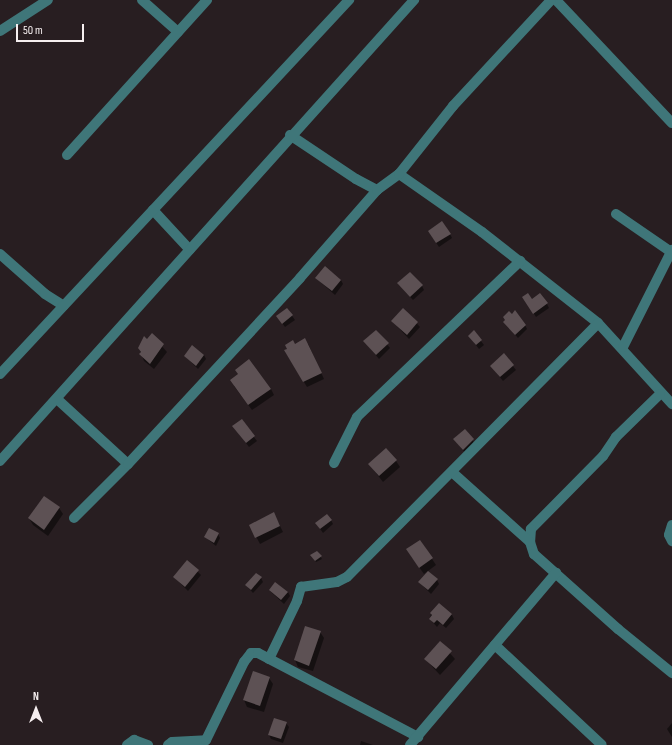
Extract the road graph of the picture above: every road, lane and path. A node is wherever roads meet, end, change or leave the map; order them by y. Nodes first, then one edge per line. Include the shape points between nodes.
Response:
1 (48, 0) edge
2 (142, 0) edge
3 (207, 0) edge
4 (349, 0) edge
5 (414, 0) edge
6 (551, 0) edge
7 (556, 0) edge
8 (1, 28) edge
9 (178, 32) junction
10 (672, 123) edge
11 (290, 135) junction
12 (67, 155) dead end
13 (399, 174) junction
14 (377, 190) junction
15 (153, 210) junction
16 (616, 214) dead end
17 (190, 250) junction
18 (671, 251) edge
19 (0, 254) edge
20 (520, 261) junction
21 (64, 306) junction
22 (598, 323) junction
23 (623, 347) junction
24 (0, 374) edge
25 (660, 394) junction
26 (58, 399) junction
27 (672, 404) edge
28 (0, 461) edge
29 (334, 463) dead end
30 (128, 464) junction
31 (452, 472) junction
32 (74, 518) dead end
33 (672, 525) edge
34 (672, 541) edge
35 (530, 542) junction
36 (556, 573) junction
37 (496, 645) junction
38 (268, 659) junction
39 (672, 673) edge
40 (418, 737) junction
41 (209, 743) edge
42 (127, 745) edge
43 (148, 745) edge
44 (168, 745) edge
45 (410, 745) edge
46 (602, 745) edge

1 - 8 street
2 - 9 street
3 - 9 street
4 - 15 street
5 - 11 street
6 - 13 street via 453,106
7 - 10 street
9 - 12 street
11 - 14 street
11 - 17 street
13 - 14 street
13 - 20 street
14 - 30 street via 300,278
15 - 17 street
15 - 21 street
16 - 18 street
17 - 26 street
18 - 23 street
19 - 21 street via 45,294
20 - 22 street
20 - 29 street via 357,417
21 - 24 street
22 - 23 street
22 - 31 street
23 - 25 street
25 - 27 street
25 - 35 street via 616,437 603,456 531,529
26 - 28 street
26 - 30 street
30 - 32 street
31 - 35 street
31 - 38 street via 346,577 337,582 301,587 297,601
33 - 34 street via 669,535
35 - 36 street via 534,554
36 - 37 street
36 - 39 street
37 - 40 street
37 - 46 street
38 - 40 street
38 - 41 street via 258,653 251,653 244,662
40 - 45 street
41 - 44 street via 172,742
42 - 43 street via 134,740

